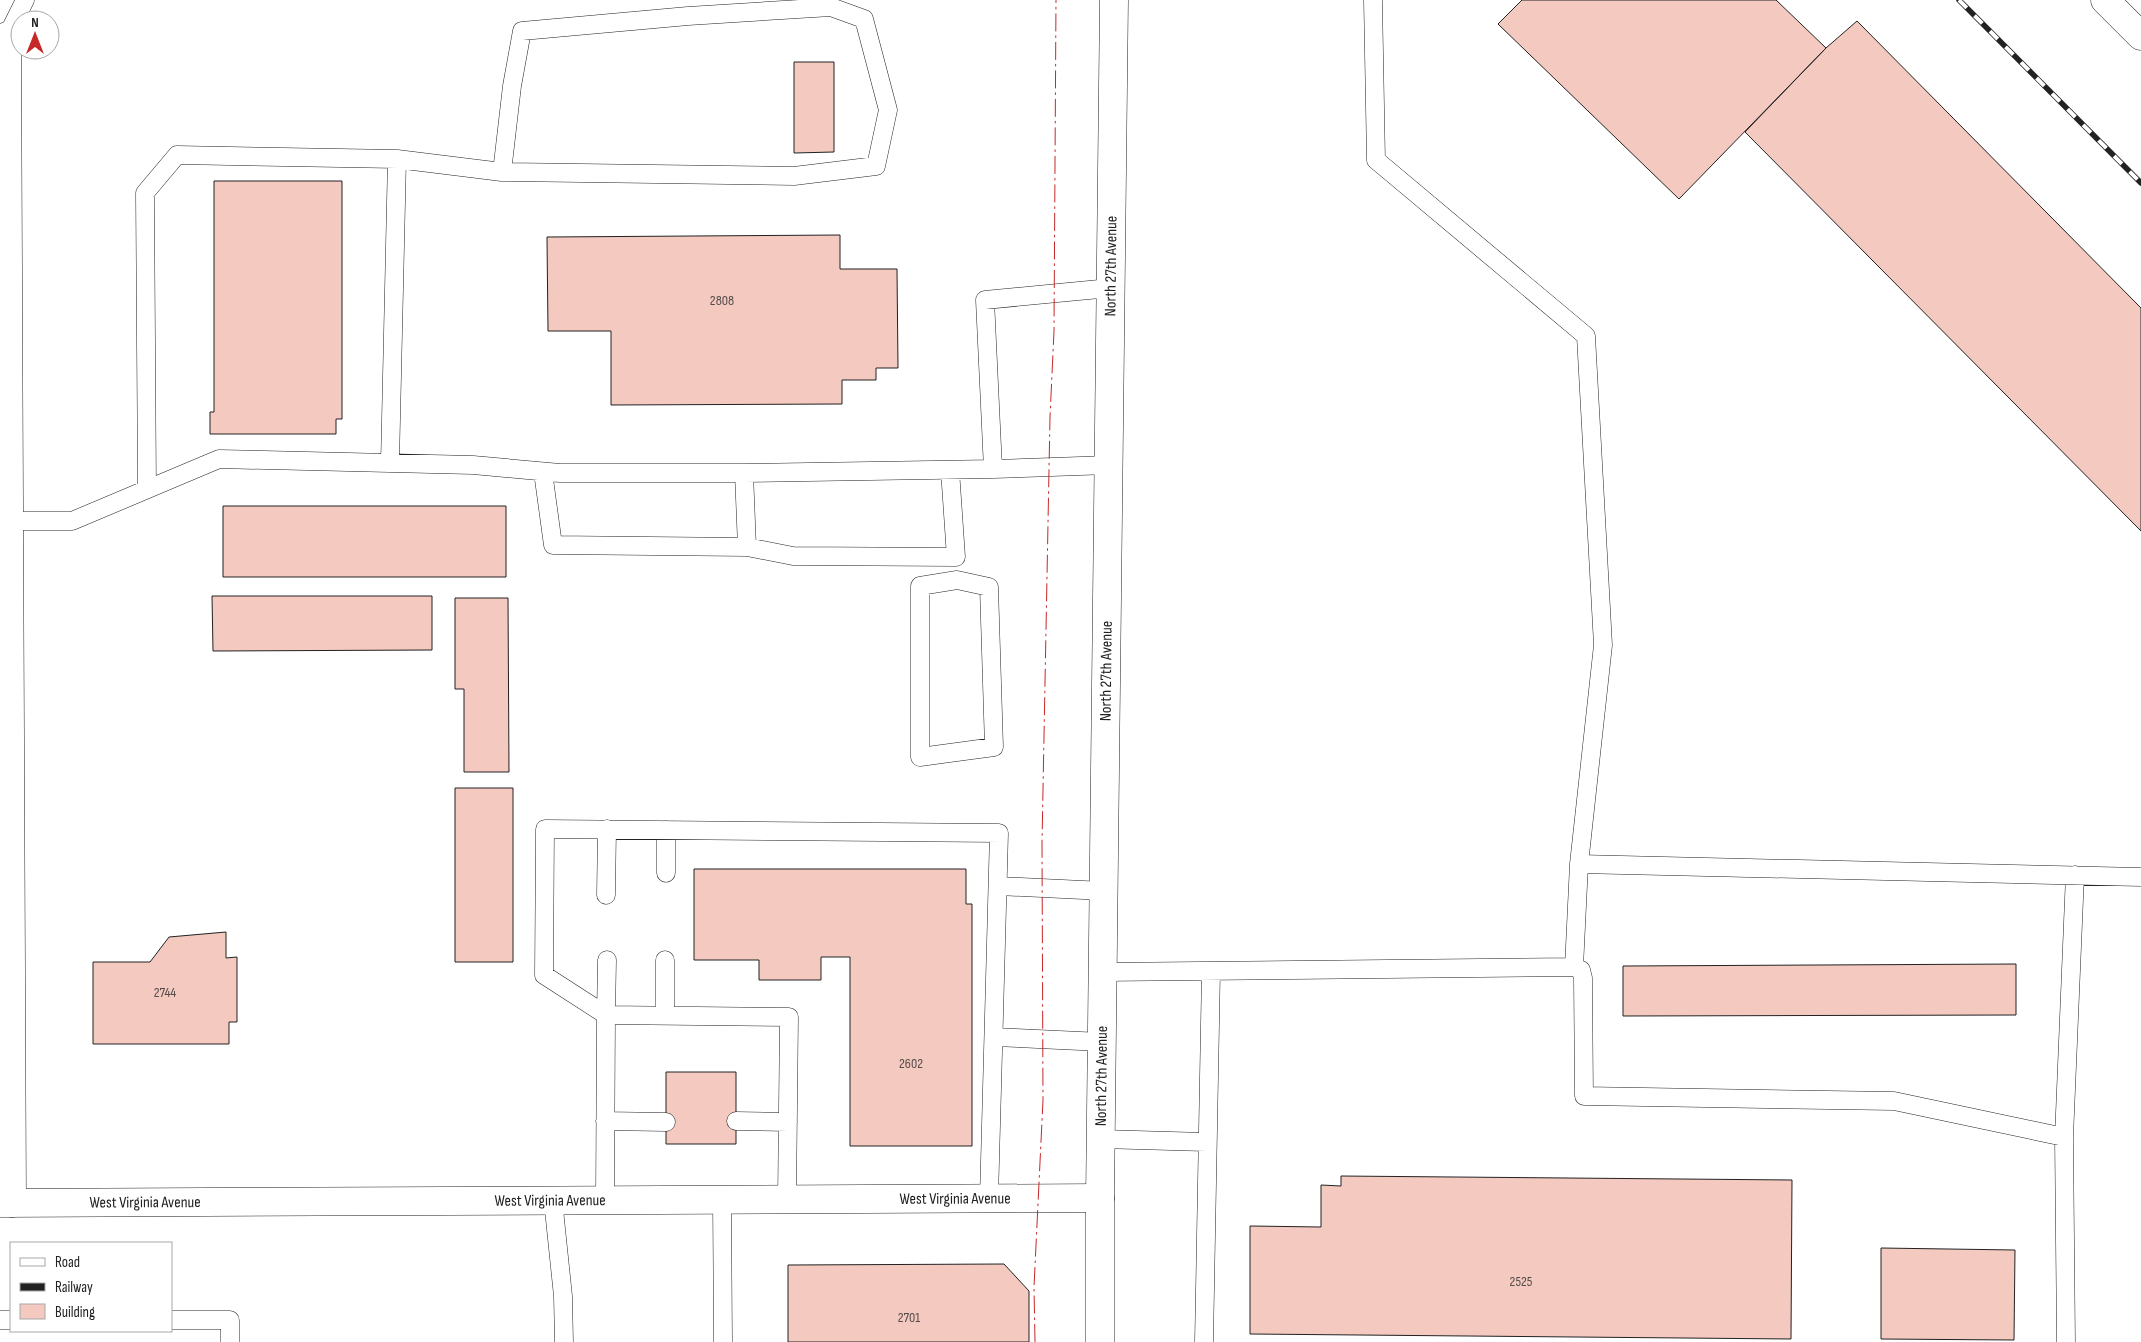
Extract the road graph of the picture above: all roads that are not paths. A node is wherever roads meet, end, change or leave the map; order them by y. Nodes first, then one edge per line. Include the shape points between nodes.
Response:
1 (25, 0) edge
2 (1114, 0) edge
3 (1373, 0) edge
4 (2105, 0) edge
5 (4, 29) edge
6 (2141, 36) edge
7 (397, 159) junction
8 (502, 172) junction
9 (1110, 288) junction
10 (390, 464) junction
11 (1109, 465) junction
12 (993, 469) junction
13 (950, 470) junction
14 (543, 472) junction
15 (744, 473) junction
16 (147, 489) junction
17 (4, 493) edge
18 (9, 521) junction
19 (747, 547) junction
20 (956, 557) junction
21 (957, 580) junction
22 (607, 830) junction
23 (666, 830) junction
24 (1579, 864) junction
25 (666, 873) dead end
26 (2075, 875) junction
27 (2141, 877) edge
28 (998, 886) junction
29 (1104, 891) junction
30 (606, 895) dead end
31 (607, 960) dead end
32 (665, 960) dead end
33 (1574, 967) junction
34 (1211, 971) junction
35 (1102, 972) junction
36 (606, 1015) junction
37 (665, 1016) junction
38 (994, 1037) junction
39 (1102, 1042) junction
40 (605, 1120) junction
41 (736, 1121) dead end
42 (666, 1122) dead end
43 (788, 1122) junction
44 (2064, 1137) junction
45 (1101, 1139) junction
46 (1206, 1142) junction
47 (989, 1198) junction
48 (1100, 1198) junction
49 (722, 1199) junction
50 (787, 1199) junction
51 (553, 1200) junction
52 (605, 1200) junction
53 (6, 1203) edge
54 (172, 1320) edge
55 (230, 1342) edge
56 (564, 1342) edge
57 (723, 1342) edge
58 (1100, 1342) edge
59 (1204, 1342) edge
60 (2066, 1342) edge

1 - 5 lane
2 - 9 street, North 27th Avenue
3 - 24 lane via 1376,160 1586,336 1603,645
4 - 6 street
5 - 17 street
7 - 8 lane
7 - 10 lane
7 - 16 lane via 177,155 145,193
8 - 8 lane via 794,176 876,166 888,110 864,19 831,7 522,31
9 - 11 street, North 27th Avenue
9 - 12 lane via 985,300
10 - 14 lane via 473,465
10 - 16 lane via 219,459
11 - 12 lane
11 - 29 street, North 27th Avenue
12 - 13 lane
13 - 15 lane
13 - 20 lane
14 - 15 lane
14 - 19 lane via 553,545
15 - 19 lane
16 - 18 lane via 72,521
17 - 18 street
18 - 53 street
19 - 20 lane via 793,556
20 - 21 lane
21 - 21 lane via 920,586 920,757 994,747 989,587
22 - 23 lane
22 - 30 lane
22 - 36 lane via 546,830 544,975
23 - 25 lane
23 - 28 lane via 1000,833
24 - 26 lane
24 - 33 lane
26 - 27 lane
26 - 44 lane
28 - 29 lane
28 - 38 lane
29 - 35 street, North 27th Avenue
31 - 36 lane
32 - 37 lane
33 - 34 lane
33 - 44 lane via 1581,970 1583,978 1584,1096 1894,1101
34 - 35 lane
34 - 46 lane
35 - 39 street, North 27th Avenue
36 - 37 lane
36 - 40 lane
37 - 43 lane via 789,1017
38 - 39 lane
38 - 47 lane
39 - 45 street, North 27th Avenue
40 - 42 lane
40 - 52 lane
41 - 43 lane
43 - 50 lane
44 - 60 lane
45 - 46 lane
45 - 48 street, North 27th Avenue
46 - 59 lane
47 - 48 street, West Virginia Avenue
47 - 50 street, West Virginia Avenue
48 - 58 street, North 27th Avenue
49 - 50 street, West Virginia Avenue
49 - 52 street, West Virginia Avenue
49 - 57 lane
51 - 52 street, West Virginia Avenue
51 - 53 street, West Virginia Avenue
51 - 56 lane via 563,1296
54 - 55 lane via 230,1320

